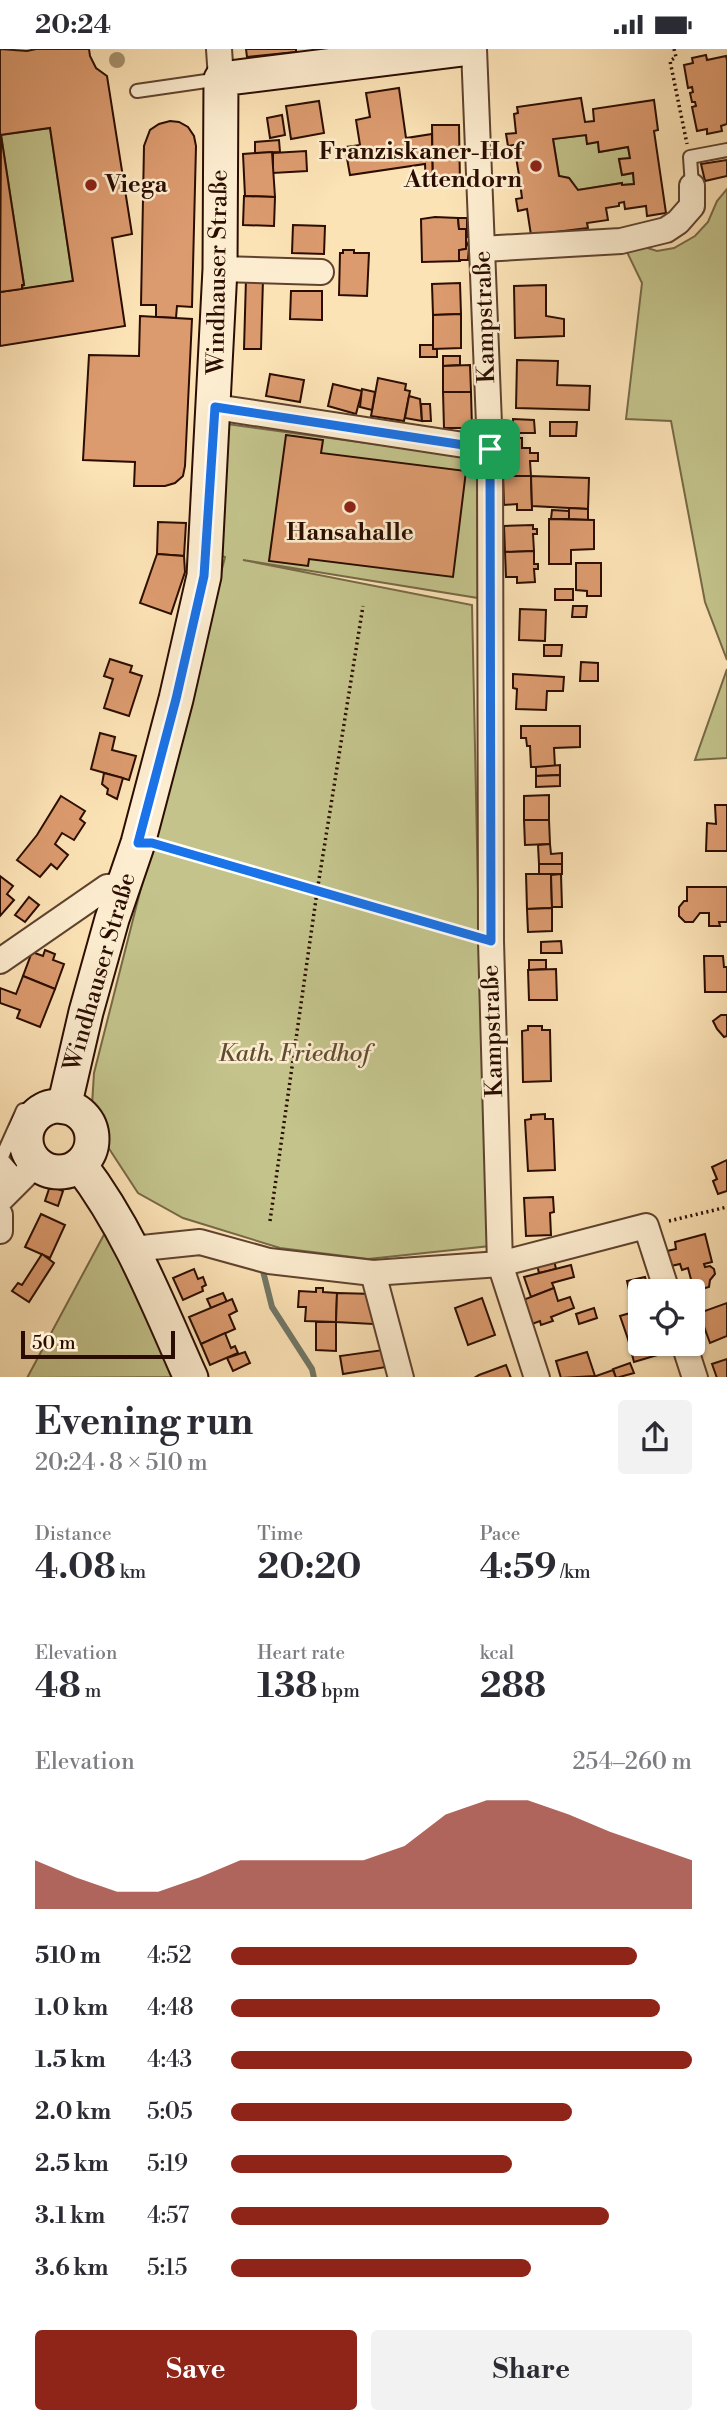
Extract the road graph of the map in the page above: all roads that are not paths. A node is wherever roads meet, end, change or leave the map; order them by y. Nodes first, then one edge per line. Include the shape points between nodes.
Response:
1 (463, 49) edge
2 (474, 49) edge
3 (220, 64) edge
4 (137, 91) dead end
5 (727, 150) edge
6 (692, 186) joint
7 (482, 249) junction
8 (220, 269) junction
9 (321, 272) dead end
10 (215, 407) junction
11 (490, 449) junction
12 (122, 886) junction
13 (0, 961) edge
14 (64, 1107) junction
15 (23, 1110) dead end
16 (80, 1165) junction
17 (10, 1175) edge
18 (0, 1215) edge
19 (0, 1231) edge
20 (133, 1249) junction
21 (500, 1264) junction
22 (373, 1273) junction
23 (663, 1279) edge
24 (688, 1356) edge
25 (191, 1377) edge
26 (401, 1377) edge
27 (537, 1377) edge
28 (695, 1377) edge

1 - 3 main road
2 - 7 street, Kampstraße
3 - 4 lane
3 - 8 main road, Windhauser Straße
5 - 6 lane via 690,157
6 - 7 street via 692,206 666,230 621,241
7 - 11 street, Kampstraße
8 - 9 street
8 - 10 main road, Windhauser Straße
10 - 11 street
10 - 12 main road, Windhauser Straße via 204,576 138,843
11 - 21 street, Kampstraße via 491,941
12 - 13 street via 107,887
12 - 14 main road, Windhauser Straße
14 - 16 main road via 83,1116 89,1125 92,1147
14 - 17 main road via 44,1110 30,1125 30,1155
15 - 17 lane
16 - 17 main road via 70,1171
16 - 20 main road via 106,1199
18 - 19 street
20 - 22 street via 200,1242 269,1261
20 - 25 main road
21 - 22 street
21 - 23 street via 646,1226
21 - 27 street, Kampstraße
22 - 26 street
24 - 28 street

